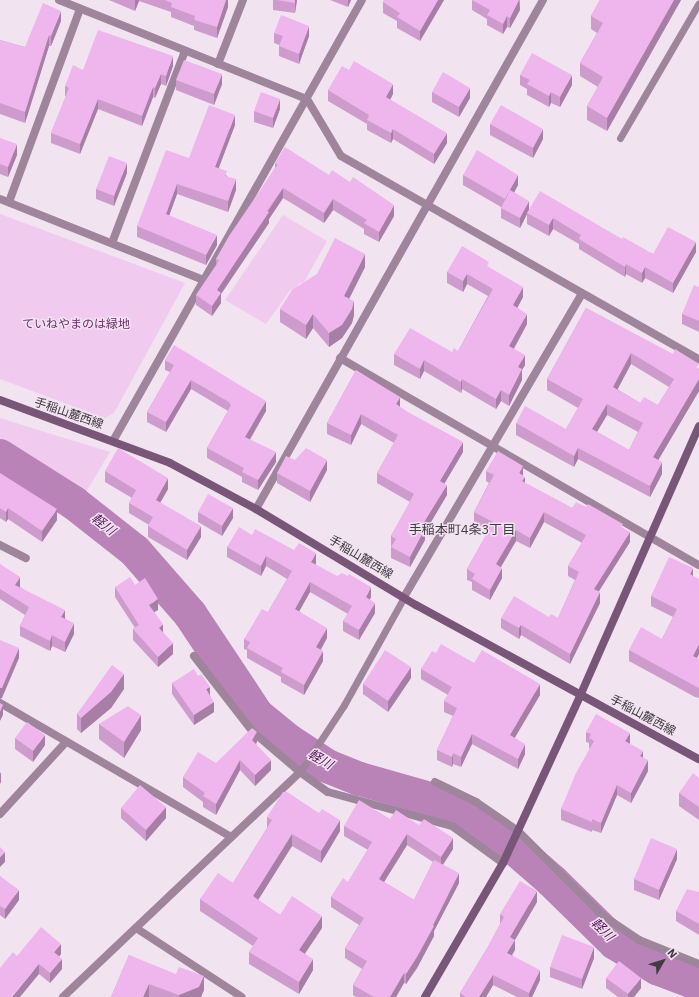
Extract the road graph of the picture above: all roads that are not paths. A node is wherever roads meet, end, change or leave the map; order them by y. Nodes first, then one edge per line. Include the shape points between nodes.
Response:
1 (59, 0) edge
2 (243, 0) edge
3 (362, 0) edge
4 (543, 0) edge
5 (699, 3) edge
6 (80, 9) junction
7 (186, 51) junction
8 (218, 64) junction
9 (307, 100) junction
10 (620, 138) dead end
11 (0, 199) edge
12 (9, 202) junction
13 (428, 205) junction
14 (112, 243) junction
15 (204, 280) junction
16 (582, 293) junction
17 (340, 358) junction
18 (699, 359) edge
19 (0, 400) edge
20 (699, 426) edge
21 (113, 440) junction
22 (493, 447) junction
23 (256, 509) junction
24 (649, 537) junction
25 (0, 545) edge
26 (26, 558) dead end
27 (699, 565) edge
28 (404, 597) junction
29 (194, 656) dead end
30 (580, 696) junction
31 (0, 704) edge
32 (66, 742) junction
33 (699, 758) edge
34 (300, 772) junction
35 (435, 782) dead end
36 (0, 814) edge
37 (518, 831) junction
38 (231, 837) junction
39 (503, 864) junction
40 (136, 928) junction
41 (699, 964) edge
42 (63, 997) edge
43 (242, 997) edge
44 (425, 997) edge

1 - 6 street
2 - 8 street
3 - 9 street
4 - 13 street
5 - 10 lane
6 - 7 street
6 - 12 street
7 - 8 street
7 - 14 street
8 - 9 street
9 - 13 street via 341,156
9 - 15 street
11 - 12 street
12 - 14 street
13 - 16 street
13 - 17 street
14 - 15 street
15 - 21 street
16 - 18 street
16 - 22 street
17 - 22 street
17 - 23 street
19 - 21 street, 手稲山麓西線
20 - 24 street
21 - 23 street, 手稲山麓西線 via 170,463
22 - 24 street
22 - 28 street
23 - 28 street, 手稲山麓西線
24 - 27 street
24 - 30 street
25 - 26 street
28 - 30 street, 手稲山麓西線
28 - 34 lane via 319,745
29 - 34 street via 253,732
30 - 33 street, 手稲山麓西線
30 - 37 street
31 - 32 street
32 - 36 street
32 - 38 street
34 - 38 street
34 - 39 street via 328,792 452,826
35 - 37 street via 476,802
37 - 39 street
37 - 41 street via 602,914 639,940
38 - 40 street
39 - 44 street
40 - 42 street
40 - 43 street

